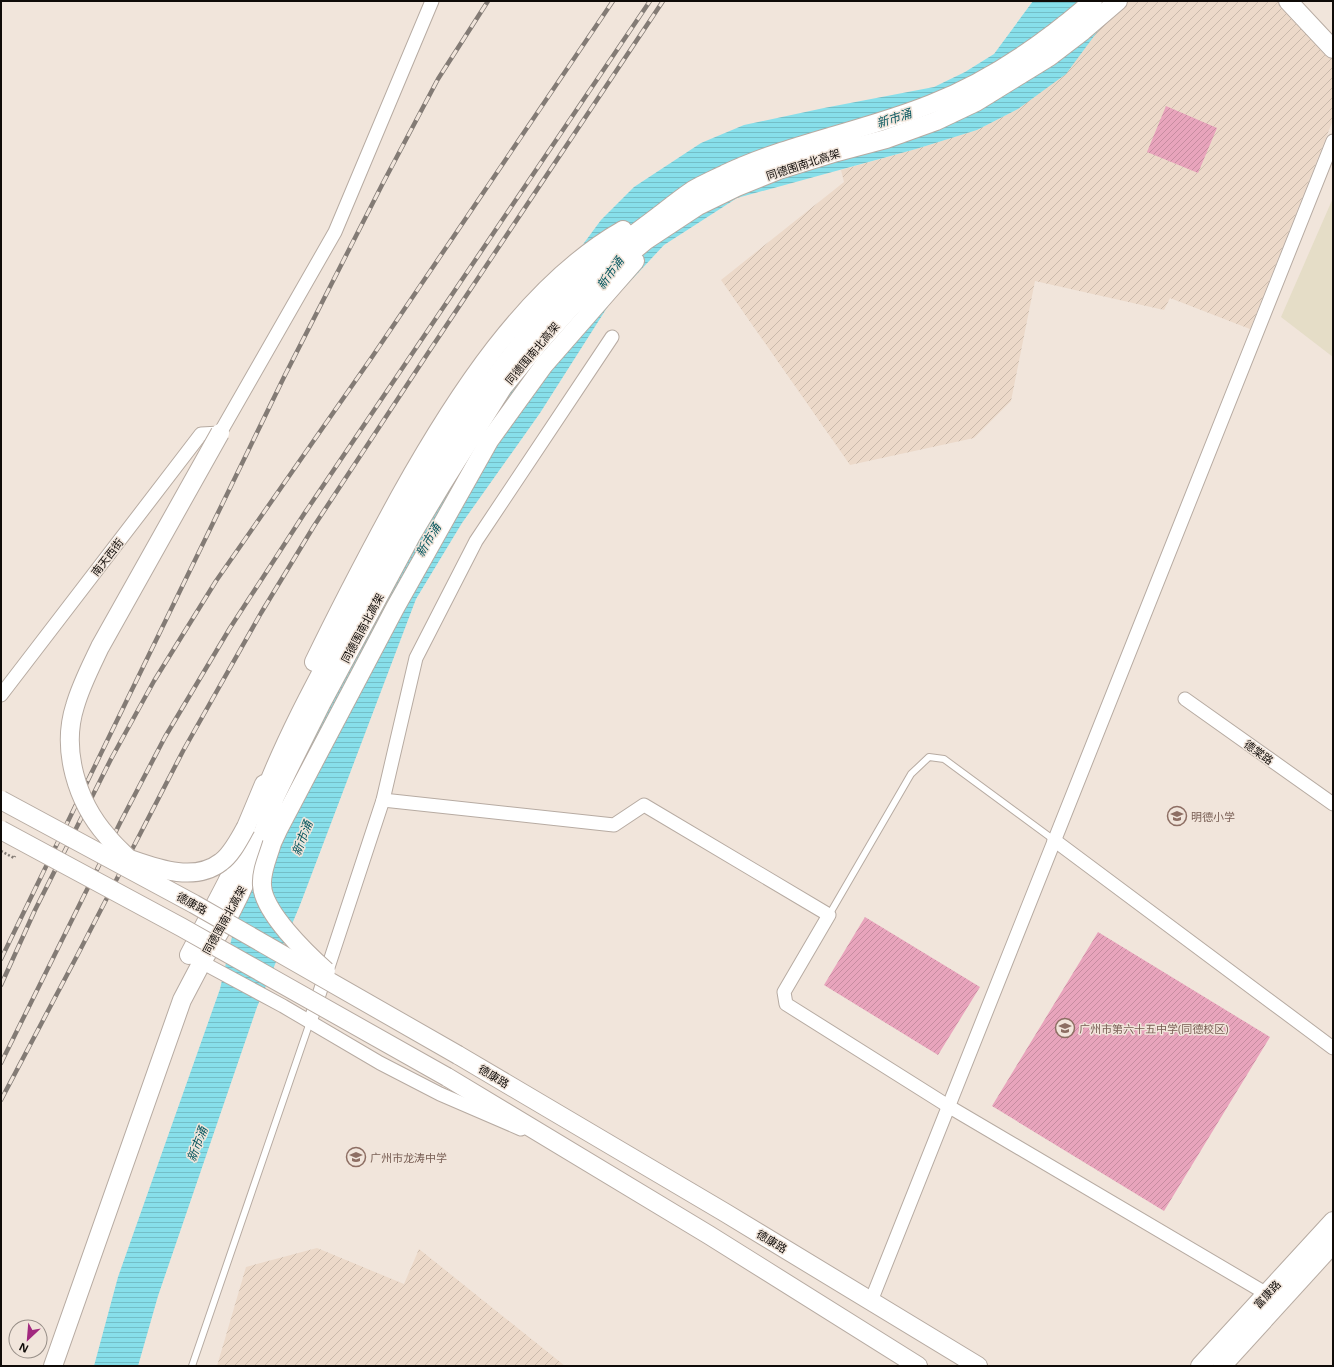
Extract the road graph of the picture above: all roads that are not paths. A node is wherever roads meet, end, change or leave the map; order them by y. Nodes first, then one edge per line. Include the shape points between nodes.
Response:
1 (432, 1) edge
2 (1093, 1) edge
3 (1118, 1) edge
4 (1288, 1) edge
5 (1333, 49) edge
6 (1333, 141) edge
7 (695, 189) junction
8 (667, 226) junction
9 (612, 337) dead end
10 (220, 433) junction
11 (1, 695) edge
12 (315, 699) junction
13 (1185, 699) dead end
14 (1, 800) edge
15 (383, 800) junction
16 (1333, 804) edge
17 (1, 830) edge
18 (67, 836) junction
19 (1054, 840) junction
20 (128, 858) junction
21 (829, 915) junction
22 (202, 962) junction
23 (345, 990) junction
24 (310, 1022) junction
25 (1333, 1048) edge
26 (948, 1106) junction
27 (556, 1143) junction
28 (1333, 1221) edge
29 (1333, 1244) edge
30 (1267, 1294) junction
31 (871, 1301) junction
32 (53, 1366) edge
33 (192, 1366) edge
34 (918, 1366) edge
35 (978, 1366) edge
36 (1200, 1366) edge
37 (1222, 1366) edge

1 - 10 street via 335,232
2 - 7 main road, 同德围南北高架 via 1070,21 1004,67 960,92 900,116 750,163
3 - 8 main road, 同德围南北高架 via 1049,57 970,105 936,121 886,139 780,170 698,206
4 - 5 main road
6 - 19 street
7 - 12 main road, 同德围南北高架 via 614,249 571,288 526,338 496,378 430,476 377,570
7 - 20 main road, bridge via 609,238 579,260 550,286 494,349 425,452 340,607 308,674 258,799 235,847 222,862 203,871 181,873 154,868
8 - 12 main road, 同德围南北高架 via 634,250 573,305 503,387 449,472
8 - 23 main road, bridge via 544,365 489,441 395,608 279,828 263,873 262,886 266,901 274,915 310,956
9 - 15 street via 476,541 416,658
10 - 11 street, 南天西街 via 201,434
10 - 20 main road, bridge via 100,647 74,707 70,738 71,763 79,790 95,820
12 - 22 main road, 同德围南北高架 via 272,774 253,825 226,882
13 - 16 street, 德棠路
14 - 18 main road, 德康路, bridge
15 - 21 street via 614,825 644,805
15 - 24 street
17 - 27 main road, bridge via 181,927 446,1077
18 - 20 main road, bridge
18 - 23 main road, 德康路, bridge via 194,904
19 - 21 lane via 944,759 929,757 912,774
19 - 25 street
19 - 26 street
21 - 26 street via 784,992 786,1004
22 - 24 street
22 - 32 main road, 同德围南北高架 via 182,1000
23 - 31 main road, 德康路, bridge
24 - 27 street via 440,1094
24 - 33 lane
26 - 30 street
26 - 31 street
27 - 34 main road via 703,1231
28 - 30 main road, 富康路
29 - 37 main road, 富康路
30 - 36 main road, 富康路
31 - 35 main road, 德康路

